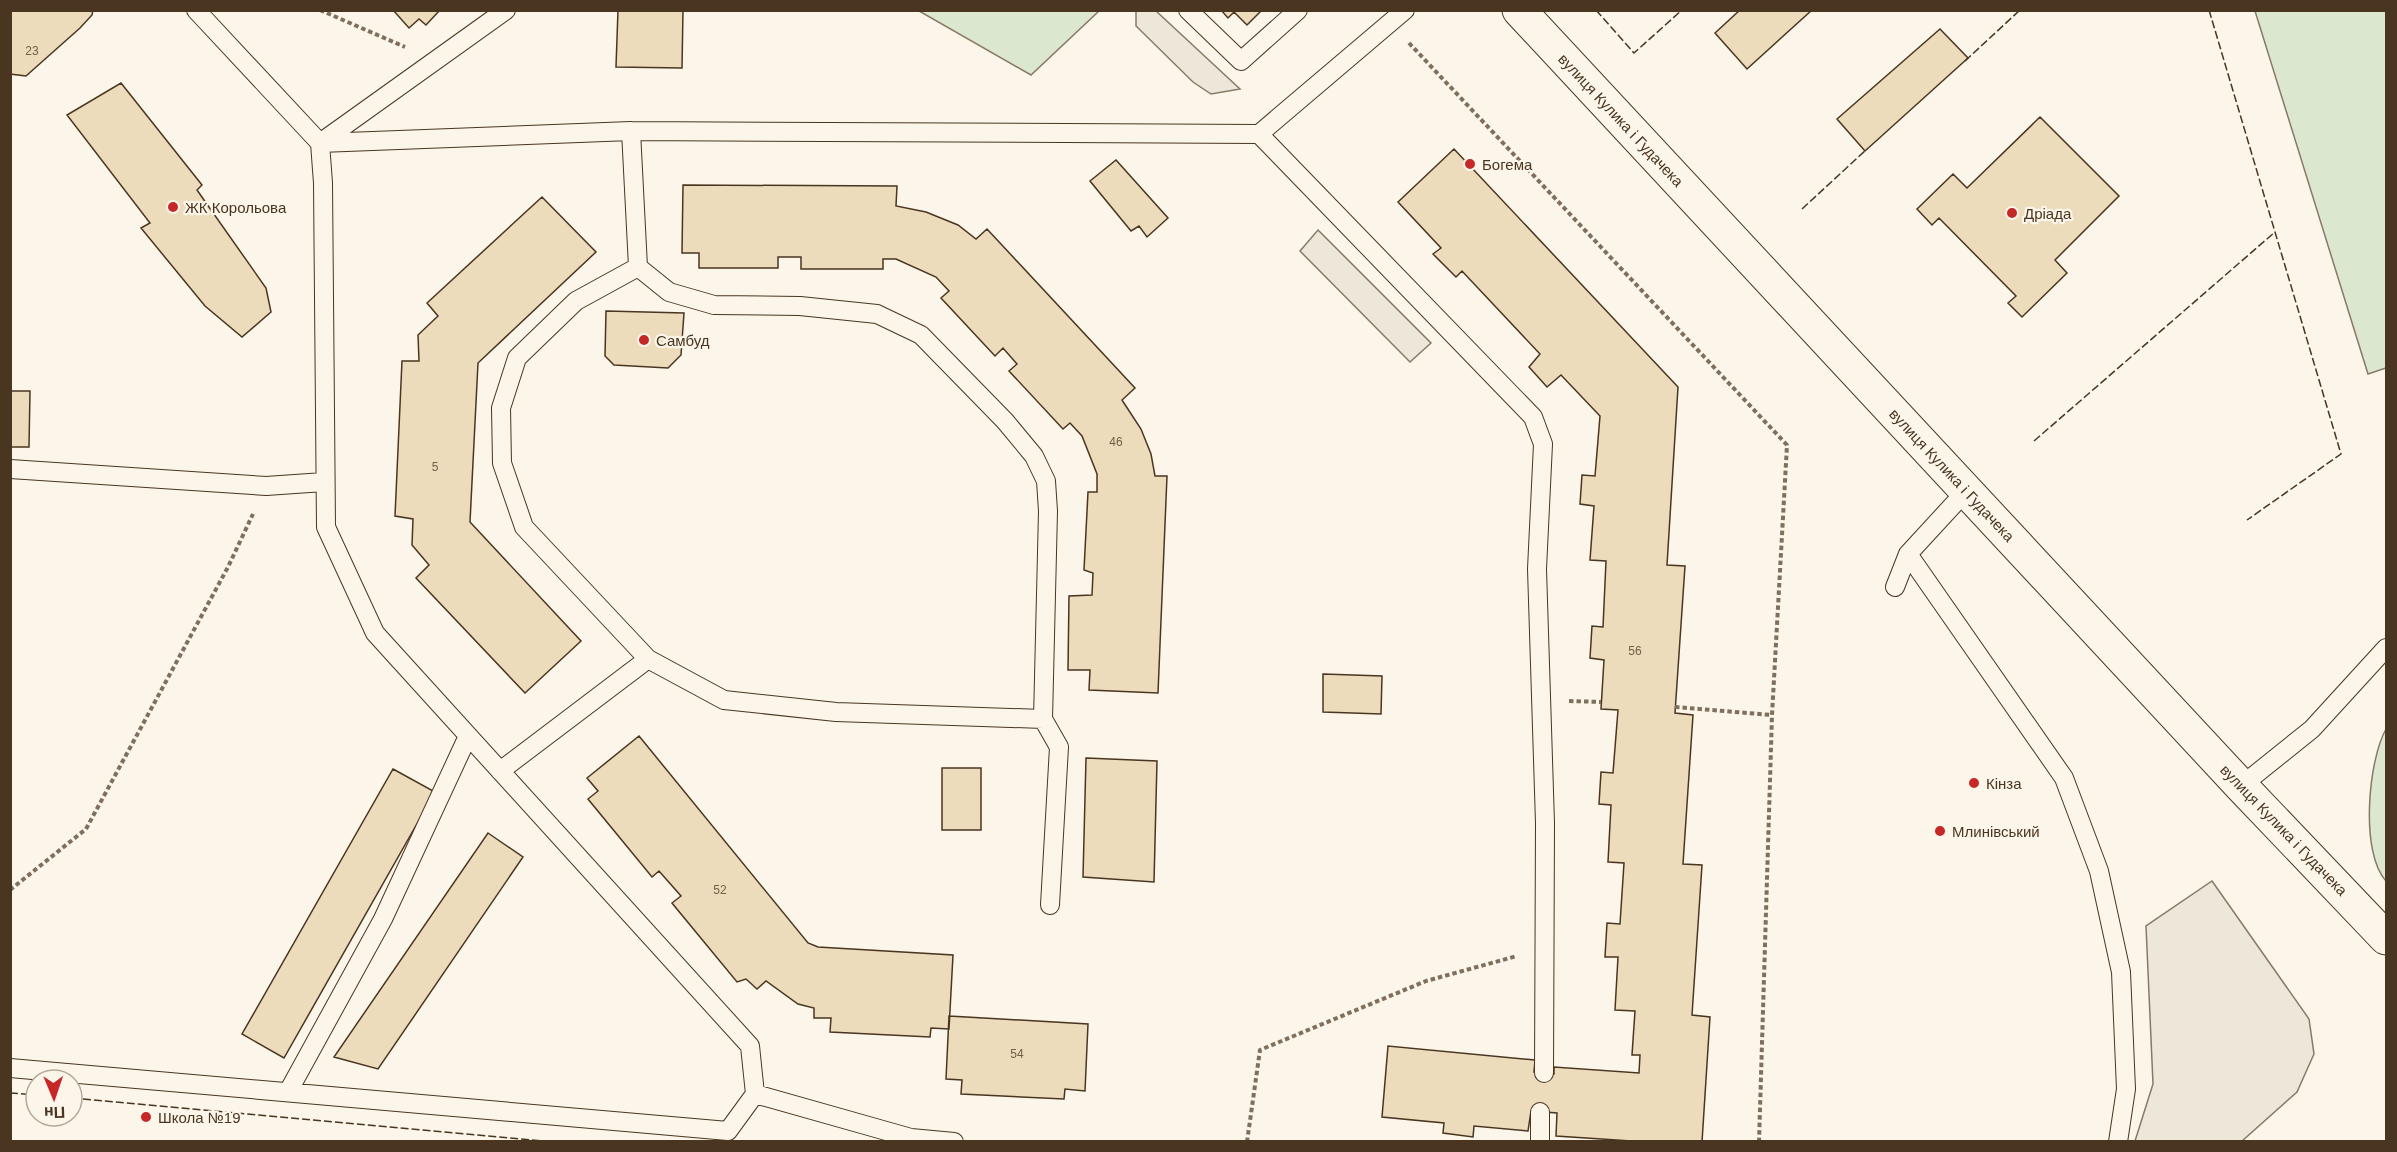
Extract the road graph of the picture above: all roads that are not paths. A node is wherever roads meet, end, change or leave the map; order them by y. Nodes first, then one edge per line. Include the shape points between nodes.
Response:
1 (196, 10) edge
2 (506, 10) edge
3 (1188, 10) edge
4 (1298, 10) edge
5 (1405, 10) edge
6 (1519, 10) edge
7 (631, 131) junction
8 (1259, 134) junction
9 (320, 143) junction
10 (638, 267) junction
11 (10, 469) edge
12 (324, 482) junction
13 (1966, 491) junction
14 (1908, 554) junction
15 (1895, 587) dead end
16 (2386, 648) edge
17 (648, 659) junction
18 (1043, 719) junction
19 (468, 736) junction
20 (500, 771) junction
21 (2241, 786) junction
22 (1050, 904) dead end
23 (2386, 938) edge
24 (10, 1068) edge
25 (1544, 1073) dead end
26 (288, 1092) junction
27 (755, 1094) junction
28 (1540, 1112) dead end
29 (728, 1136) edge
30 (911, 1140) edge
31 (954, 1142) edge
32 (1540, 1142) edge
33 (2118, 1142) edge

1 - 9 lane
2 - 9 lane
3 - 4 lane via 1241,62
5 - 8 lane
6 - 13 main road, вулиця Кулика і Гудачека
7 - 8 lane
7 - 9 lane
7 - 10 lane
8 - 25 lane via 1533,417 1543,444 1537,569 1546,948
9 - 12 lane
10 - 17 lane via 576,301 517,358 501,408 502,463 524,526
10 - 18 lane via 669,292 714,305 800,306 877,314 921,335 1005,421 1034,456 1046,481
11 - 12 lane via 266,486
12 - 19 lane via 326,528 375,633
13 - 14 lane
13 - 21 main road, вулиця Кулика і Гудачека
14 - 15 lane
14 - 33 lane via 2064,778 2099,871 2121,972 2126,1089
16 - 21 lane via 2312,729
17 - 18 lane via 724,700 836,712
17 - 20 lane
18 - 22 lane via 1059,747
19 - 20 lane
19 - 26 lane via 383,919
20 - 27 lane via 750,1046
21 - 23 main road, вулиця Кулика і Гудачека
24 - 26 lane
26 - 29 lane
27 - 29 lane
27 - 30 lane
28 - 32 lane
30 - 31 lane

